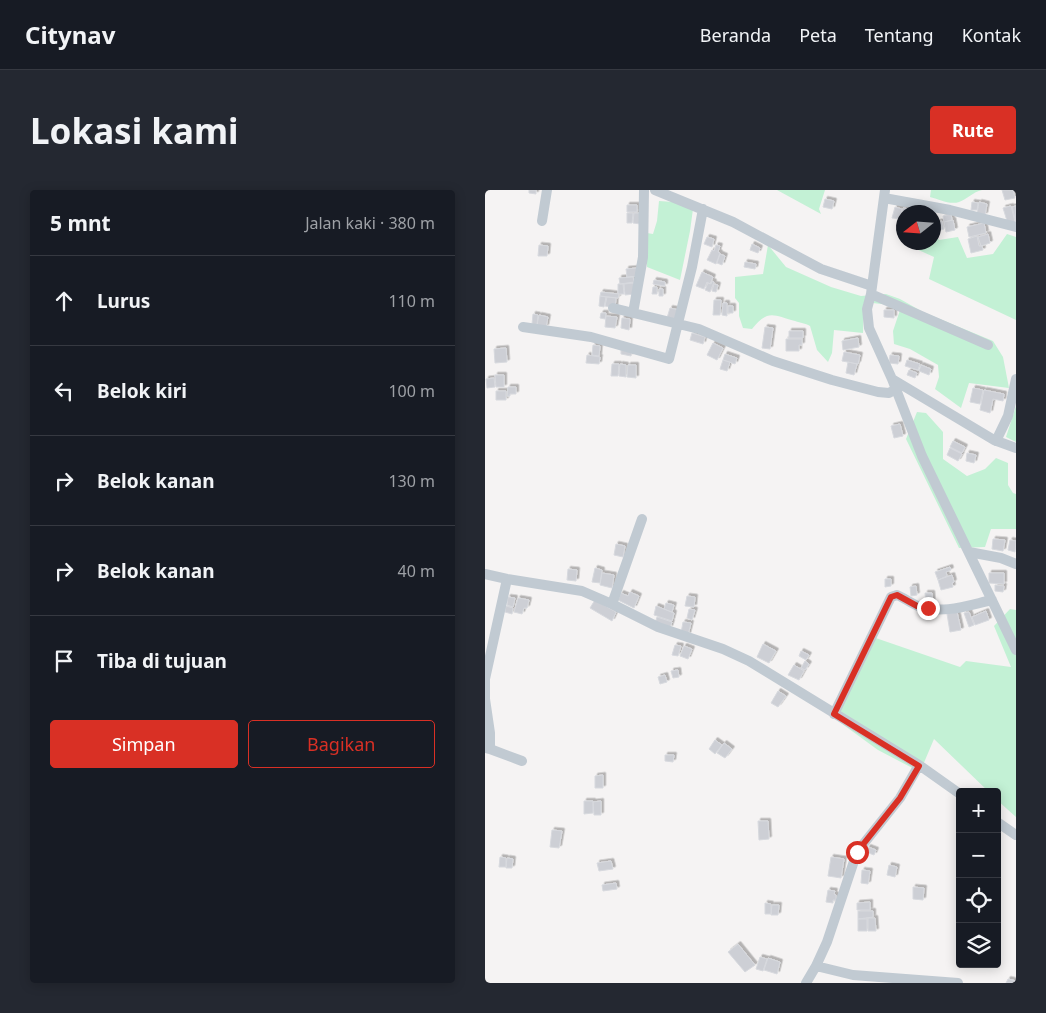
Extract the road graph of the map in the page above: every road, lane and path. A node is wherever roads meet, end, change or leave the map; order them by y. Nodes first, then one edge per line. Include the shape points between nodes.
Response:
1 (547, 190) edge
2 (644, 190) edge
3 (655, 190) edge
4 (884, 194) edge
5 (703, 209) junction
6 (542, 221) dead end
7 (1016, 227) edge
8 (871, 290) junction
9 (613, 308) dead end
10 (633, 313) junction
11 (678, 323) junction
12 (523, 327) dead end
13 (988, 345) dead end
14 (1016, 379) edge
15 (894, 384) junction
16 (996, 441) junction
17 (1016, 448) edge
18 (642, 519) dead end
19 (969, 552) junction
20 (1016, 564) edge
21 (485, 574) edge
22 (507, 579) junction
23 (992, 600) junction
24 (612, 604) junction
25 (1016, 650) edge
26 (834, 714) junction
27 (487, 748) edge
28 (523, 761) dead end
29 (919, 766) junction
30 (956, 791) edge
31 (1001, 825) edge
32 (1016, 836) edge
33 (817, 966) junction
34 (806, 983) edge
35 (958, 983) edge

1 - 6 street
2 - 10 street via 643,257
3 - 5 street
4 - 7 street
4 - 8 street
5 - 8 street via 821,269
5 - 11 street
8 - 13 street
8 - 15 street via 867,320
9 - 10 street
10 - 11 street
11 - 12 street via 669,359 591,337
11 - 15 street via 773,361 832,380 889,393
14 - 16 street via 1008,416
15 - 16 street
15 - 19 street via 922,456
16 - 17 street
18 - 24 street
19 - 20 street
19 - 23 street
21 - 22 street
22 - 24 street via 576,590
22 - 27 street via 485,680 490,734
23 - 25 street
23 - 26 street via 942,609 921,607 893,596
24 - 26 street via 658,627 740,657
26 - 29 street
27 - 28 street
29 - 30 street
29 - 33 street via 900,798 857,852
31 - 32 street
33 - 34 street
33 - 35 street via 853,975

